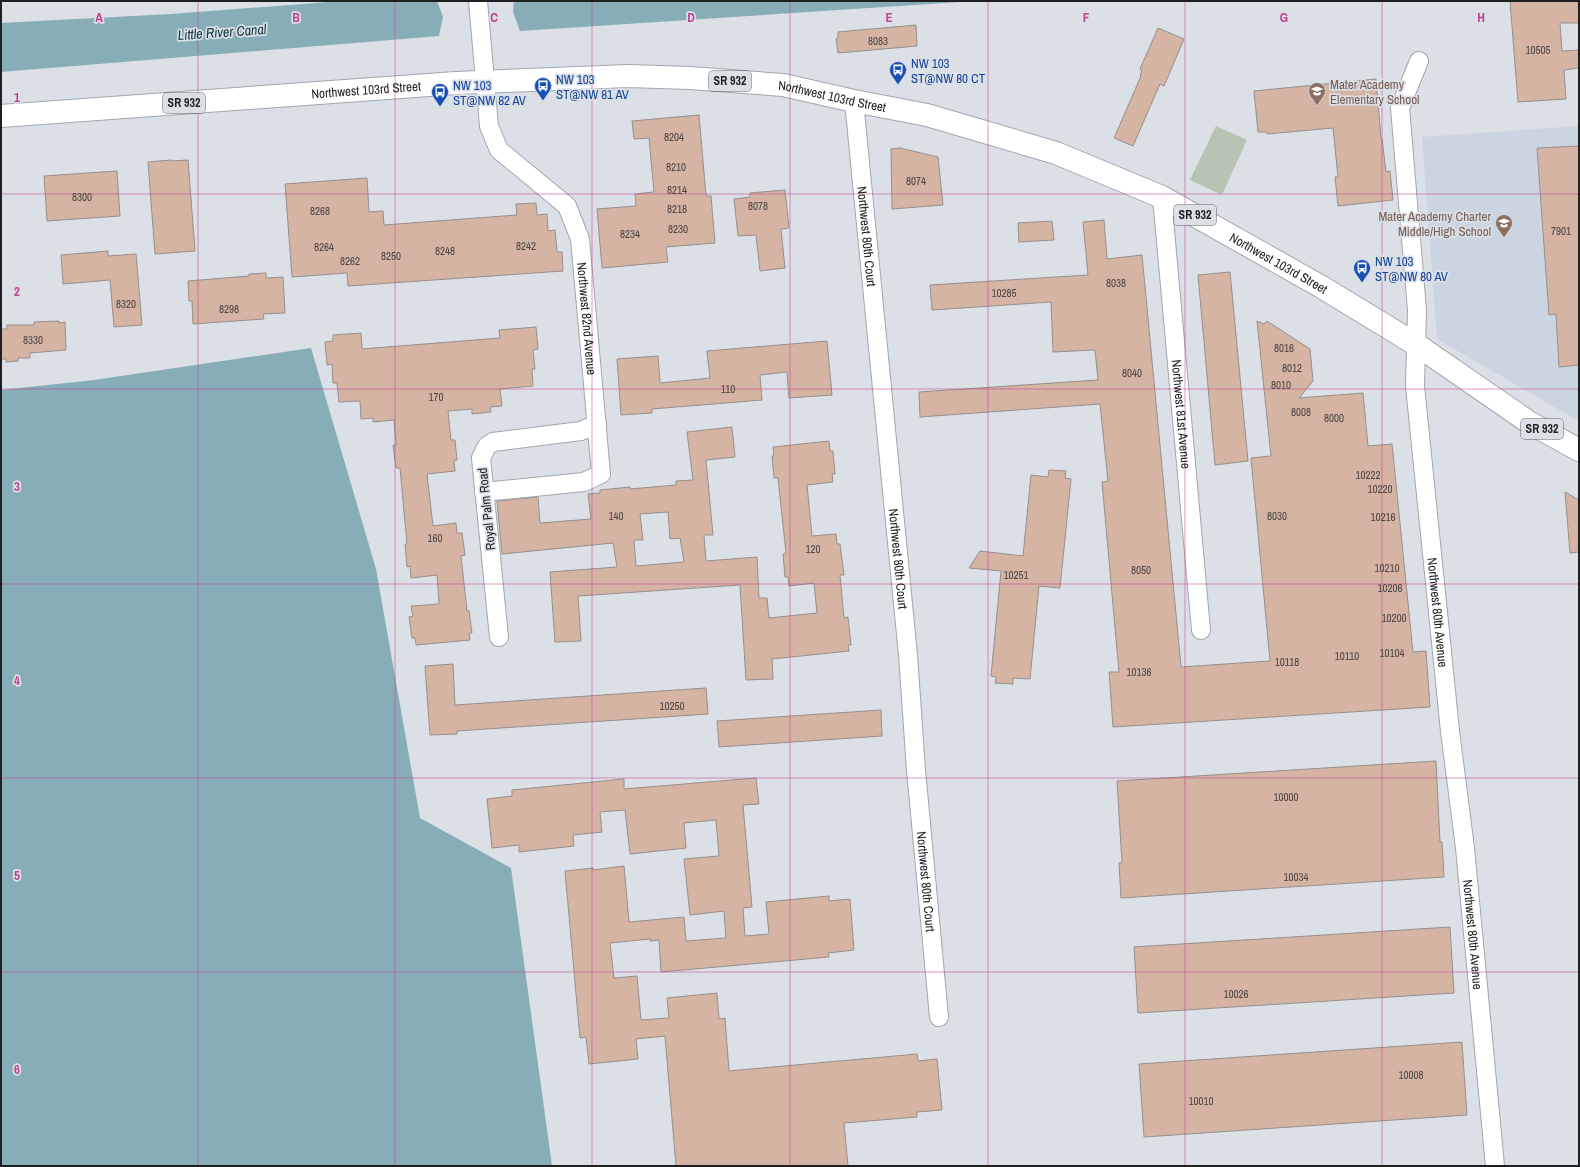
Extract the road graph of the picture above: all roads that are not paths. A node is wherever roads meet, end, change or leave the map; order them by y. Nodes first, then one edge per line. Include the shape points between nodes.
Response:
1 (478, 1) edge
2 (1419, 61) dead end
3 (485, 81) junction
4 (854, 101) junction
5 (1, 116) edge
6 (1162, 197) junction
7 (1417, 345) junction
8 (597, 424) junction
9 (1579, 450) edge
10 (484, 492) junction
11 (1201, 630) dead end
12 (499, 637) dead end
13 (939, 1017) dead end
14 (1495, 1166) edge

1 - 3 street, Northwest 82nd Avenue
2 - 7 street, Northwest 80th Avenue via 1400,108 1417,310
3 - 4 main road, Northwest 103rd Street / SR 932 via 628,76 690,78 783,85
3 - 5 main road, Northwest 103rd Street / SR 932
3 - 8 street, Northwest 82nd Avenue via 489,126 499,150 567,206 580,239
4 - 6 main road, Northwest 103rd Street / SR 932 via 927,115 1056,153
4 - 13 street, Northwest 80th Court
6 - 7 main road, Northwest 103rd Street / SR 932 via 1320,286
6 - 11 street, Northwest 81st Avenue
7 - 9 main road, Northwest 103rd Street / SR 932 via 1530,423
7 - 14 street, Northwest 80th Avenue via 1415,386 1450,731 1466,848
8 - 10 street, Royal Palm Road via 581,431 493,442 487,446 481,458
8 - 10 street, Northwest 82nd Avenue via 601,474 584,482
10 - 12 street, Royal Palm Road

